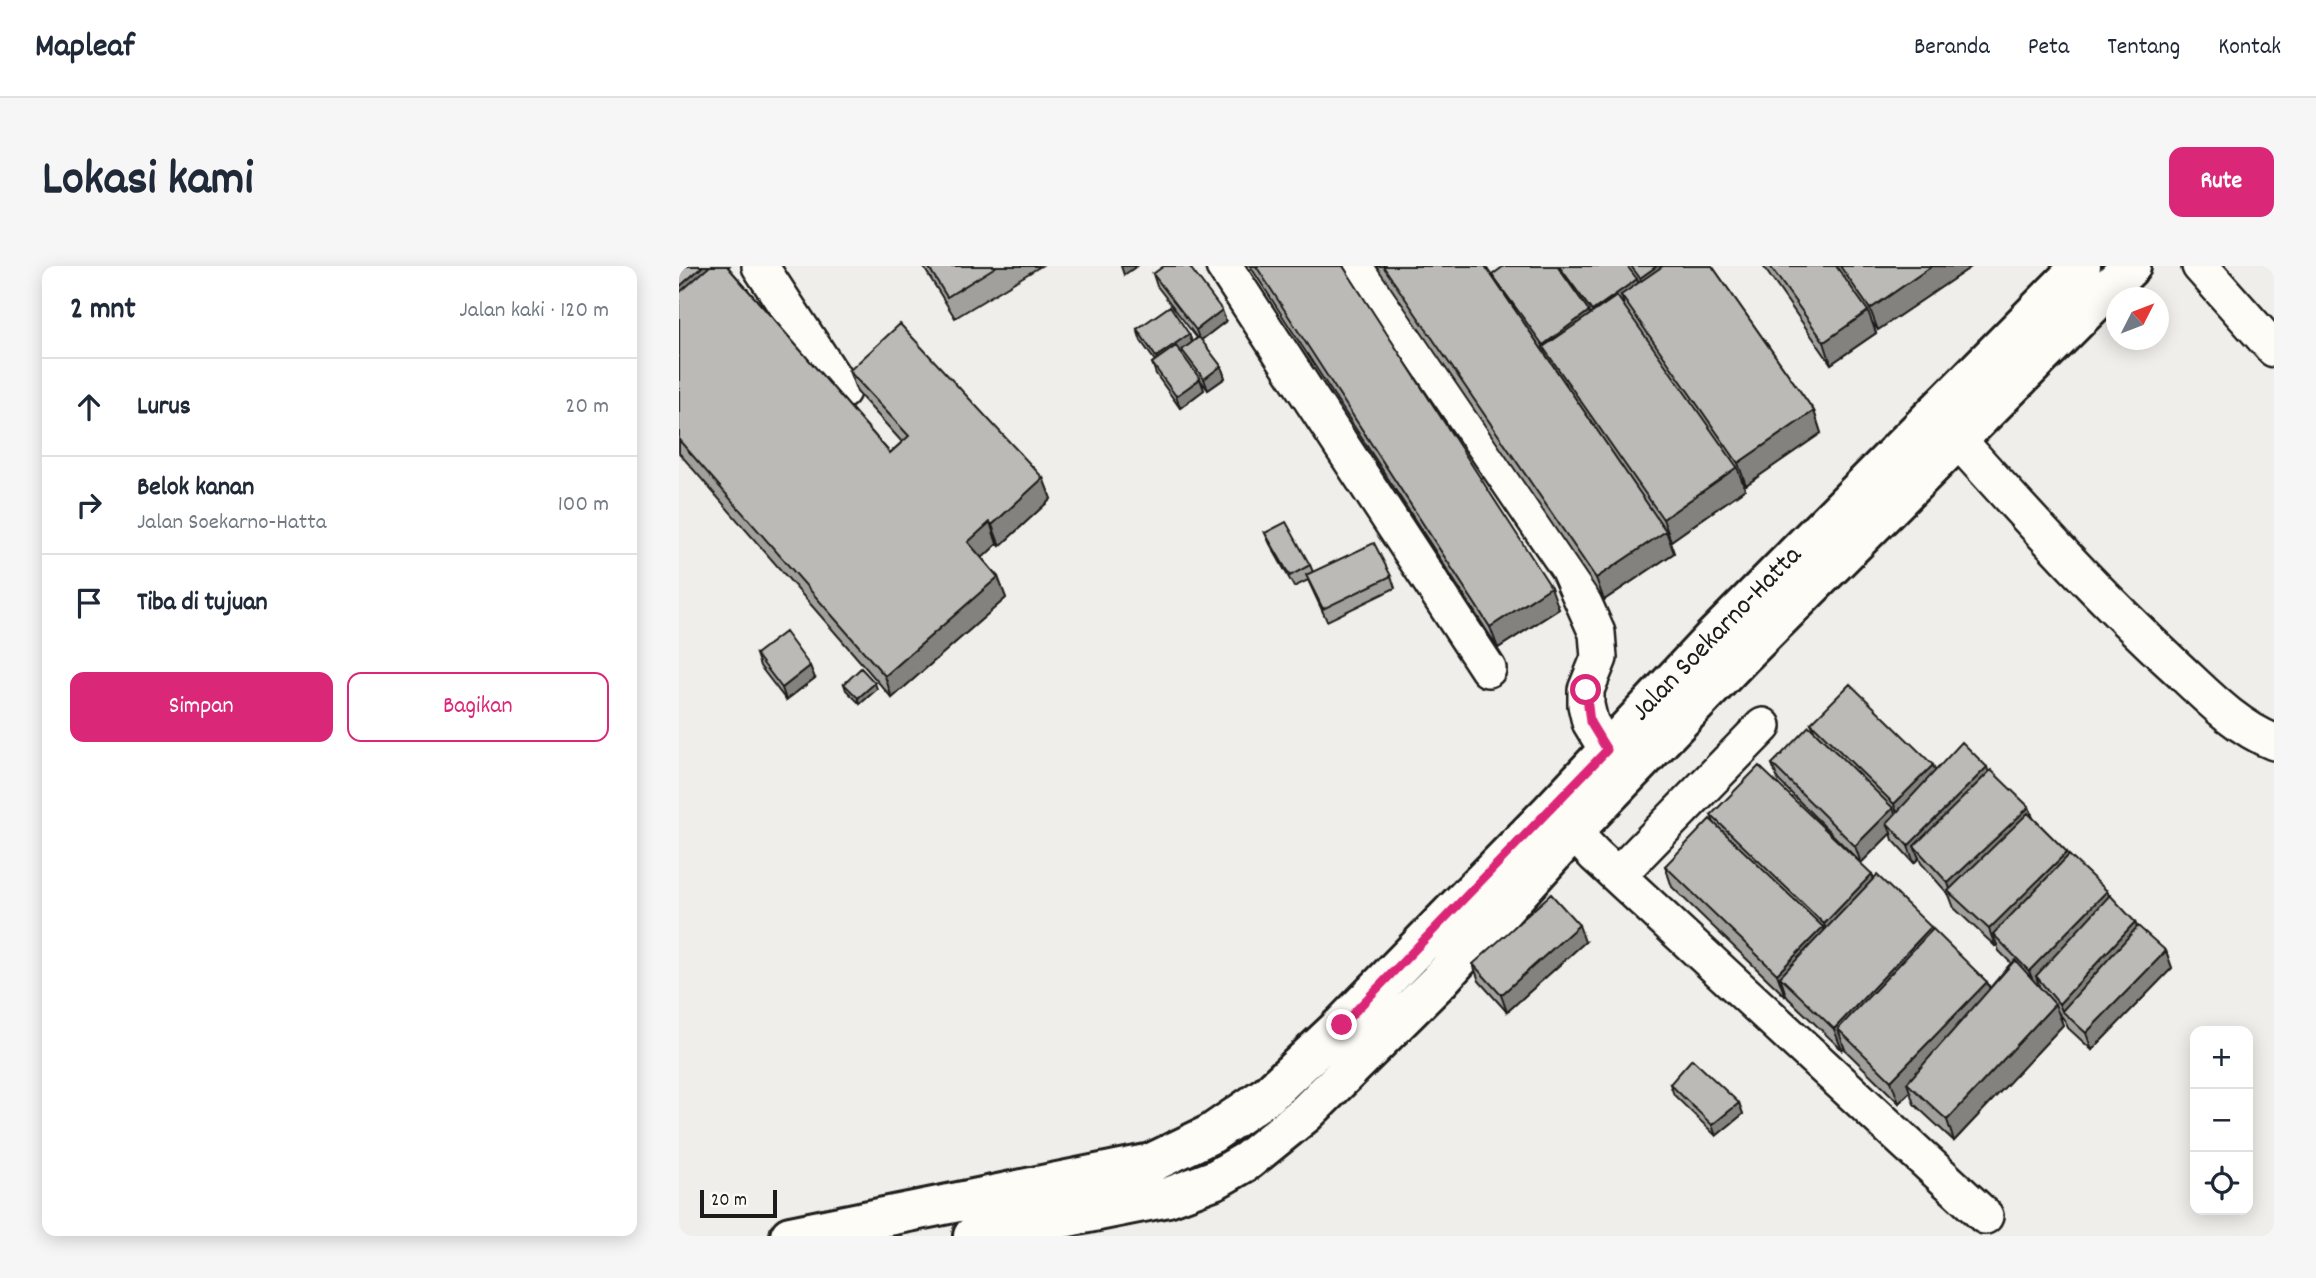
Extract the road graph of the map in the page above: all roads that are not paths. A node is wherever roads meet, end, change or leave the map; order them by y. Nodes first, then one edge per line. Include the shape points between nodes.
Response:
1 (760, 266) edge
2 (1224, 266) edge
3 (1362, 266) edge
4 (2081, 266) edge
5 (2131, 266) edge
6 (2200, 266) edge
7 (2274, 349) edge
8 (842, 391) dead end
9 (1959, 441) junction
10 (1488, 669) dead end
11 (1763, 726) dead end
12 (2274, 742) edge
13 (1607, 750) junction
14 (1573, 832) junction
15 (1618, 875) junction
16 (1985, 1216) dead end
17 (790, 1236) edge
18 (973, 1236) edge

1 - 8 street
2 - 10 street
3 - 13 street via 1568,568 1597,633 1599,658 1586,690 1586,705 1590,722
4 - 13 main road, Jalan Soekarno-Hatta
5 - 9 main road, Jalan Soekarno-Hatta
6 - 7 street
9 - 12 street via 2133,628 2226,714
9 - 14 main road, Jalan Soekarno-Hatta
11 - 15 street
13 - 17 main road, Jalan Soekarno-Hatta via 1342,1025 1269,1094 1211,1135 1151,1163
14 - 15 street
14 - 18 main road, Jalan Soekarno-Hatta via 1439,981 1305,1114 1247,1161 1216,1179 1168,1197
15 - 16 street

